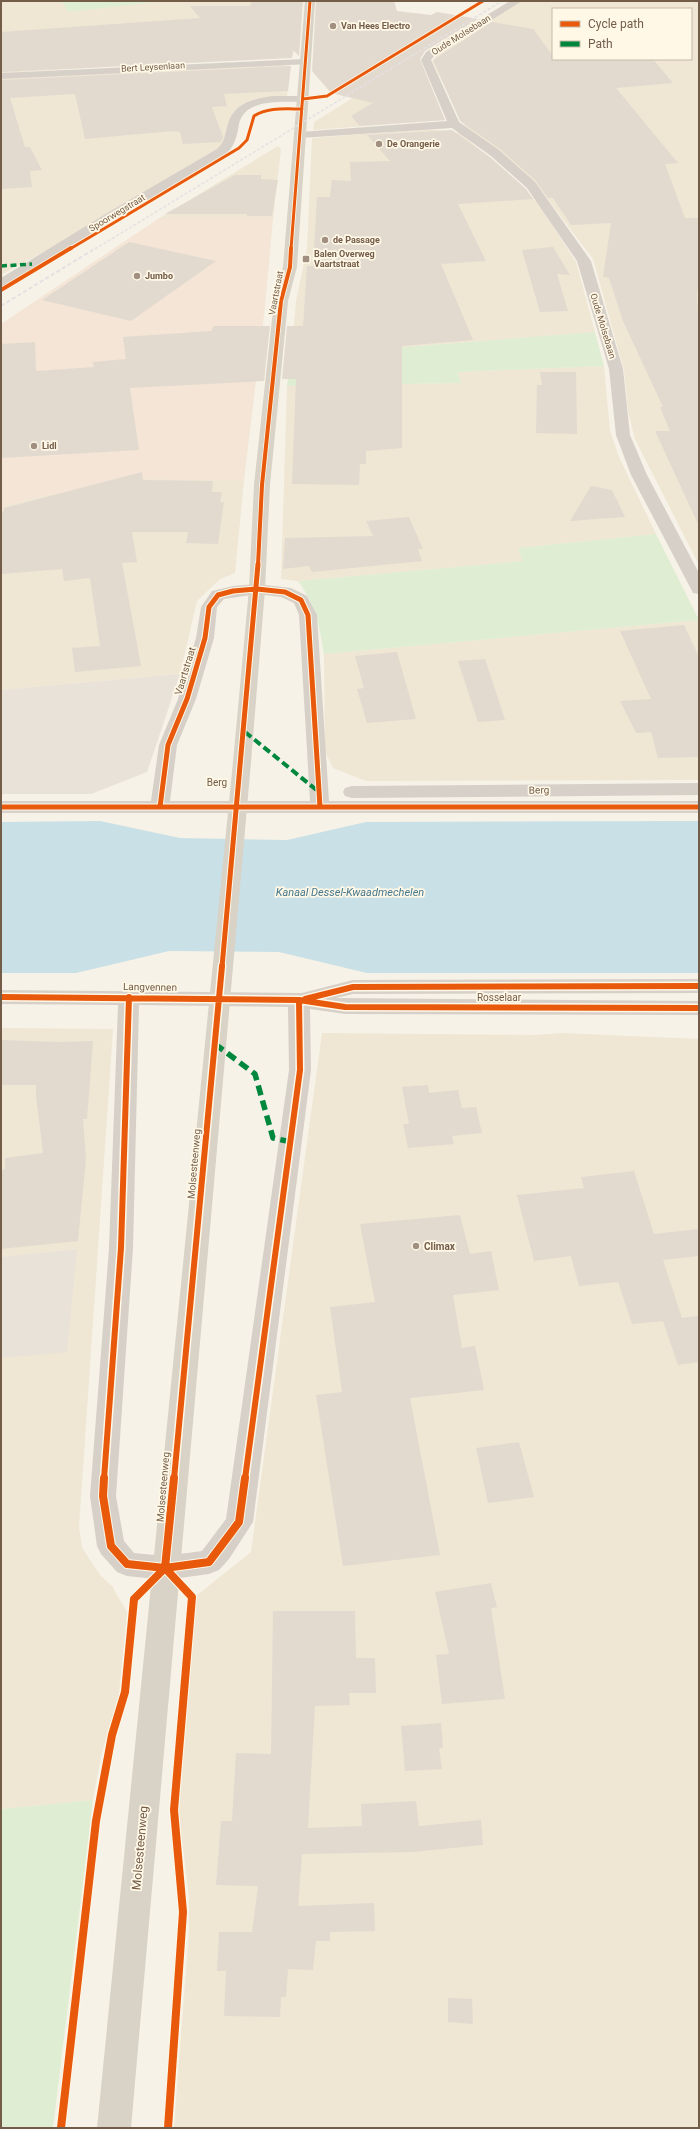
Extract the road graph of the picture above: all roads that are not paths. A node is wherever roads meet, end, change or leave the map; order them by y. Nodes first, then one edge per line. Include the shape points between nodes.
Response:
1 (310, 1) edge
2 (517, 1) edge
3 (305, 62) junction
4 (1, 76) edge
5 (302, 99) junction
6 (454, 124) junction
7 (300, 135) junction
8 (1, 284) edge
9 (257, 589) junction
10 (699, 589) edge
11 (242, 762) joint
12 (699, 789) edge
13 (161, 799) junction
14 (320, 800) junction
15 (1, 807) edge
16 (699, 807) edge
17 (699, 986) edge
18 (1, 996) edge
19 (129, 997) junction
20 (299, 1000) junction
21 (699, 1008) edge
22 (166, 1568) junction
23 (114, 2128) edge

1 - 3 main road, Vaartstraat
2 - 6 street, Oude Molsebaan via 430,54 426,60
3 - 4 street, Bert Leysenlaan
3 - 5 main road, Vaartstraat
5 - 7 main road, Vaartstraat
5 - 8 street, Spoorwegstraat via 270,100 244,107 236,116 228,146 221,152
6 - 7 street
6 - 10 street, Oude Molsebaan via 495,153 531,185 584,261 616,369 623,435 639,475
7 - 9 main road, Vaartstraat via 290,267 282,301 262,485
9 - 11 main road, Vaartstraat
9 - 13 street, Vaartstraat via 218,595 209,607 205,638 187,699 168,745
9 - 14 street, Vaartstraat via 285,592 301,600 308,615
11 - 22 main road, Molsesteenweg
12 - 14 street, Berg
13 - 14 street
13 - 15 street
14 - 16 street
17 - 20 street via 354,987
18 - 19 street, Langvennen
19 - 20 street, Langvennen
19 - 22 street via 121,1248 103,1496 111,1546 127,1564
20 - 21 street, Rosselaar via 345,1007
20 - 22 street via 300,1070 239,1522 209,1562
22 - 23 main road, Molsesteenweg

